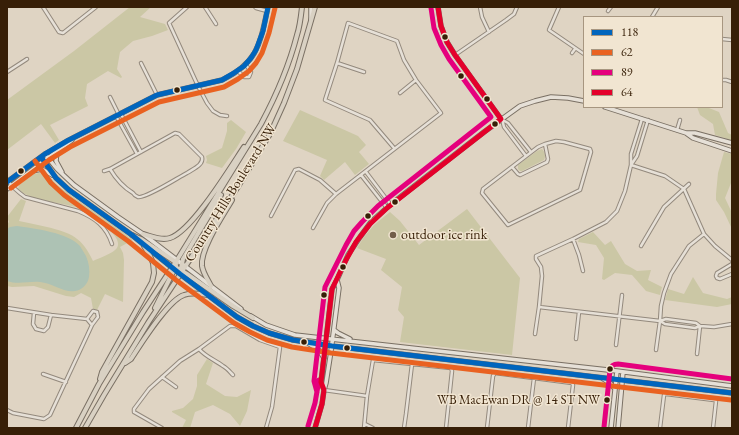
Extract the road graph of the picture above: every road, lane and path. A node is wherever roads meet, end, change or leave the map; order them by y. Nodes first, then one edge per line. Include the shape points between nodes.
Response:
1 (43, 7) edge
2 (95, 7) edge
3 (188, 7) edge
4 (205, 7) edge
5 (255, 7) edge
6 (302, 7) edge
7 (311, 7) edge
8 (315, 7) edge
9 (438, 7) edge
10 (480, 7) edge
11 (517, 7) edge
12 (559, 7) edge
13 (611, 7) edge
14 (658, 7) edge
15 (267, 9) edge
16 (608, 12) dead end
17 (653, 16) edge
18 (310, 21) junction
19 (216, 24) dead end
20 (489, 32) junction
21 (575, 49) junction
22 (572, 53) dead end
23 (583, 53) edge
24 (455, 55) junction
25 (26, 59) dead end
26 (337, 63) junction
27 (141, 64) dead end
28 (246, 65) junction
29 (238, 71) junction
30 (7, 72) edge
31 (364, 72) dead end
32 (416, 80) junction
33 (198, 86) junction
34 (400, 92) dead end
35 (157, 95) junction
36 (110, 98) dead end
37 (583, 101) edge
38 (608, 108) edge
39 (119, 115) junction
40 (227, 116) dead end
41 (502, 119) junction
42 (642, 119) junction
43 (648, 120) junction
44 (680, 120) dead end
45 (261, 124) junction
46 (677, 130) junction
47 (686, 132) junction
48 (79, 135) junction
49 (732, 143) edge
50 (546, 144) junction
51 (394, 148) junction
52 (732, 150) edge
53 (57, 151) junction
54 (141, 152) junction
55 (531, 152) junction
56 (137, 154) junction
57 (46, 156) junction
58 (526, 156) junction
59 (41, 157) junction
60 (44, 161) junction
61 (631, 165) junction
62 (512, 167) junction
63 (110, 169) junction
64 (30, 171) junction
65 (104, 171) dead end
66 (366, 172) junction
67 (361, 175) junction
68 (56, 178) junction
69 (66, 178) junction
70 (8, 181) edge
71 (689, 184) dead end
72 (239, 185) junction
73 (12, 186) junction
74 (7, 189) edge
75 (684, 189) junction
76 (336, 194) junction
77 (391, 205) junction
78 (387, 208) junction
79 (271, 216) dead end
80 (314, 228) dead end
81 (143, 234) junction
82 (704, 234) junction
83 (132, 235) junction
84 (573, 239) junction
85 (112, 244) dead end
86 (144, 246) junction
87 (641, 246) dead end
88 (732, 260) edge
89 (732, 264) edge
90 (178, 267) junction
91 (583, 271) dead end
92 (732, 274) edge
93 (337, 280) junction
94 (211, 286) junction
95 (208, 295) junction
96 (622, 295) dead end
97 (539, 307) junction
98 (7, 308) edge
99 (34, 312) junction
100 (579, 312) junction
101 (51, 316) junction
102 (620, 317) junction
103 (253, 318) junction
104 (87, 319) junction
105 (660, 321) junction
106 (148, 323) junction
107 (732, 324) edge
108 (92, 325) junction
109 (700, 326) junction
110 (334, 330) junction
111 (536, 334) dead end
112 (326, 338) junction
113 (332, 339) junction
114 (576, 339) dead end
115 (304, 341) junction
116 (353, 341) junction
117 (325, 345) junction
118 (616, 345) dead end
119 (332, 346) junction
120 (199, 349) junction
121 (656, 350) dead end
122 (697, 354) dead end
123 (324, 359) junction
124 (412, 364) junction
125 (122, 366) junction
126 (617, 371) junction
127 (623, 372) junction
128 (43, 374) dead end
129 (233, 375) dead end
130 (162, 377) junction
131 (599, 377) junction
132 (534, 378) junction
133 (617, 379) junction
134 (622, 380) junction
135 (66, 382) junction
136 (99, 384) junction
137 (732, 386) edge
138 (176, 387) dead end
139 (615, 389) junction
140 (324, 390) junction
141 (732, 393) edge
142 (367, 396) junction
143 (7, 410) edge
144 (365, 424) junction
145 (76, 428) edge
146 (85, 428) edge
147 (162, 428) edge
148 (266, 428) edge
149 (315, 428) edge
150 (364, 428) edge
151 (373, 428) edge
152 (404, 428) edge
153 (446, 428) edge
154 (487, 428) edge
155 (528, 428) edge
156 (568, 428) edge
157 (611, 428) edge
158 (618, 428) edge
159 (660, 428) edge
160 (713, 428) edge

1 - 2 street via 59,32 63,33
3 - 33 street via 169,23
4 - 19 street
5 - 15 street
6 - 45 main road, Country Hills Boulevard NW via 288,65 278,92
7 - 18 street, Country Hills Boulevard NW
8 - 18 main road
9 - 24 street via 441,26
10 - 20 street
11 - 20 street via 514,14
12 - 21 street via 549,30
13 - 16 street
14 - 17 street
15 - 28 street via 261,38
18 - 72 main road, Country Hills Boulevard NW via 297,69 284,103 270,134
20 - 24 street
21 - 22 street
21 - 23 street
24 - 41 street
25 - 30 street
26 - 31 street
26 - 32 street via 348,23 397,41 404,60
26 - 51 street via 325,100 370,120
27 - 35 street
28 - 29 street
28 - 29 street via 251,72 249,77 244,77
29 - 33 street via 222,80
32 - 34 street
32 - 51 street via 441,113
33 - 35 street
33 - 40 street via 213,111
35 - 39 street
36 - 39 street
37 - 41 street via 551,97 520,106
38 - 42 street
39 - 48 street
39 - 54 street
39 - 56 street
41 - 55 street
41 - 58 street via 504,127
41 - 77 street
42 - 43 street
42 - 61 street via 631,154
43 - 46 street
43 - 61 street via 637,156
44 - 46 street
45 - 81 main road via 189,224 178,234 166,239
45 - 90 main road
46 - 47 street
47 - 49 street
47 - 52 street via 693,138
48 - 53 street
48 - 57 street
50 - 55 street
50 - 62 street via 547,162 520,174
50 - 62 street via 556,141 590,149 580,190 508,225 482,193 483,189
51 - 66 street
53 - 57 street
53 - 69 street via 56,161
54 - 56 street
54 - 63 street via 175,133 180,134 203,160 190,171 143,197 138,197 125,188
55 - 58 street
56 - 63 street
57 - 59 street
57 - 60 street
57 - 69 street
58 - 62 street
59 - 60 street
59 - 70 street
60 - 64 street
60 - 68 street
61 - 75 street via 665,176
61 - 84 street via 617,211 606,222
63 - 65 street
64 - 68 street via 42,169
64 - 73 street
66 - 67 street
66 - 77 street
67 - 76 street
67 - 78 street
68 - 83 street
69 - 81 street
70 - 73 street
71 - 75 street
72 - 90 main road, Country Hills Boulevard NW
72 - 94 main road via 204,252 202,265
73 - 74 street
73 - 85 street via 25,197 86,214 103,226
75 - 82 street
75 - 87 street via 664,207
76 - 79 street via 320,180 299,169 295,170
76 - 80 street via 327,203
77 - 78 street
78 - 93 street via 371,222 360,237 348,255
81 - 90 street
82 - 88 street
82 - 105 street via 689,246 671,274 664,293
83 - 86 street
83 - 90 main road
84 - 91 street
84 - 97 street via 536,256 542,276
86 - 90 street
86 - 136 main road via 153,263 153,277 102,372
89 - 92 street via 716,276 720,279
90 - 94 street
90 - 95 street
90 - 103 main road
90 - 106 main road, Country Hills Boulevard NW
90 - 106 main road
90 - 136 main road, Country Hills Boulevard NW via 143,312
93 - 110 street via 339,288
93 - 112 street via 332,289
94 - 103 street
95 - 115 street via 253,326 269,333
95 - 125 main road via 188,294 174,302
96 - 102 street
97 - 100 street
97 - 111 street
98 - 99 street
99 - 101 street
99 - 101 street via 33,324 36,329 44,330 48,327
100 - 102 street
100 - 114 street
101 - 104 street
102 - 105 street
102 - 118 street
103 - 112 street via 295,335
104 - 108 street
104 - 108 street via 93,312 97,312 98,317
105 - 109 street via 696,323
105 - 121 street
106 - 125 main road, Country Hills Boulevard NW
107 - 109 street
108 - 135 street
109 - 122 street
110 - 113 street
110 - 116 street
112 - 113 street
112 - 117 street
113 - 116 street
113 - 119 street
115 - 117 street
115 - 123 street via 319,350
116 - 126 street
117 - 119 street
117 - 123 street
119 - 131 street
119 - 140 street
120 - 129 street
120 - 130 street
120 - 148 street via 230,326 236,326 260,340 280,347 272,407
123 - 140 street via 321,382
124 - 142 street via 373,360
124 - 152 street
124 - 153 street via 451,368
125 - 146 main road, Country Hills Boulevard NW
126 - 127 street
126 - 133 street
127 - 134 street
127 - 137 street
128 - 135 street
130 - 138 street
130 - 147 street via 134,409 134,412
131 - 133 street
131 - 139 street
132 - 154 street via 495,373
132 - 155 street
132 - 156 street via 573,384
133 - 134 street
133 - 139 street
134 - 141 street
134 - 158 street
135 - 143 street via 50,416 44,419
136 - 145 main road, Country Hills Boulevard NW
139 - 157 street
140 - 142 street
140 - 149 street
142 - 144 street
144 - 150 street
144 - 151 street
159 - 160 street via 666,394 716,401

